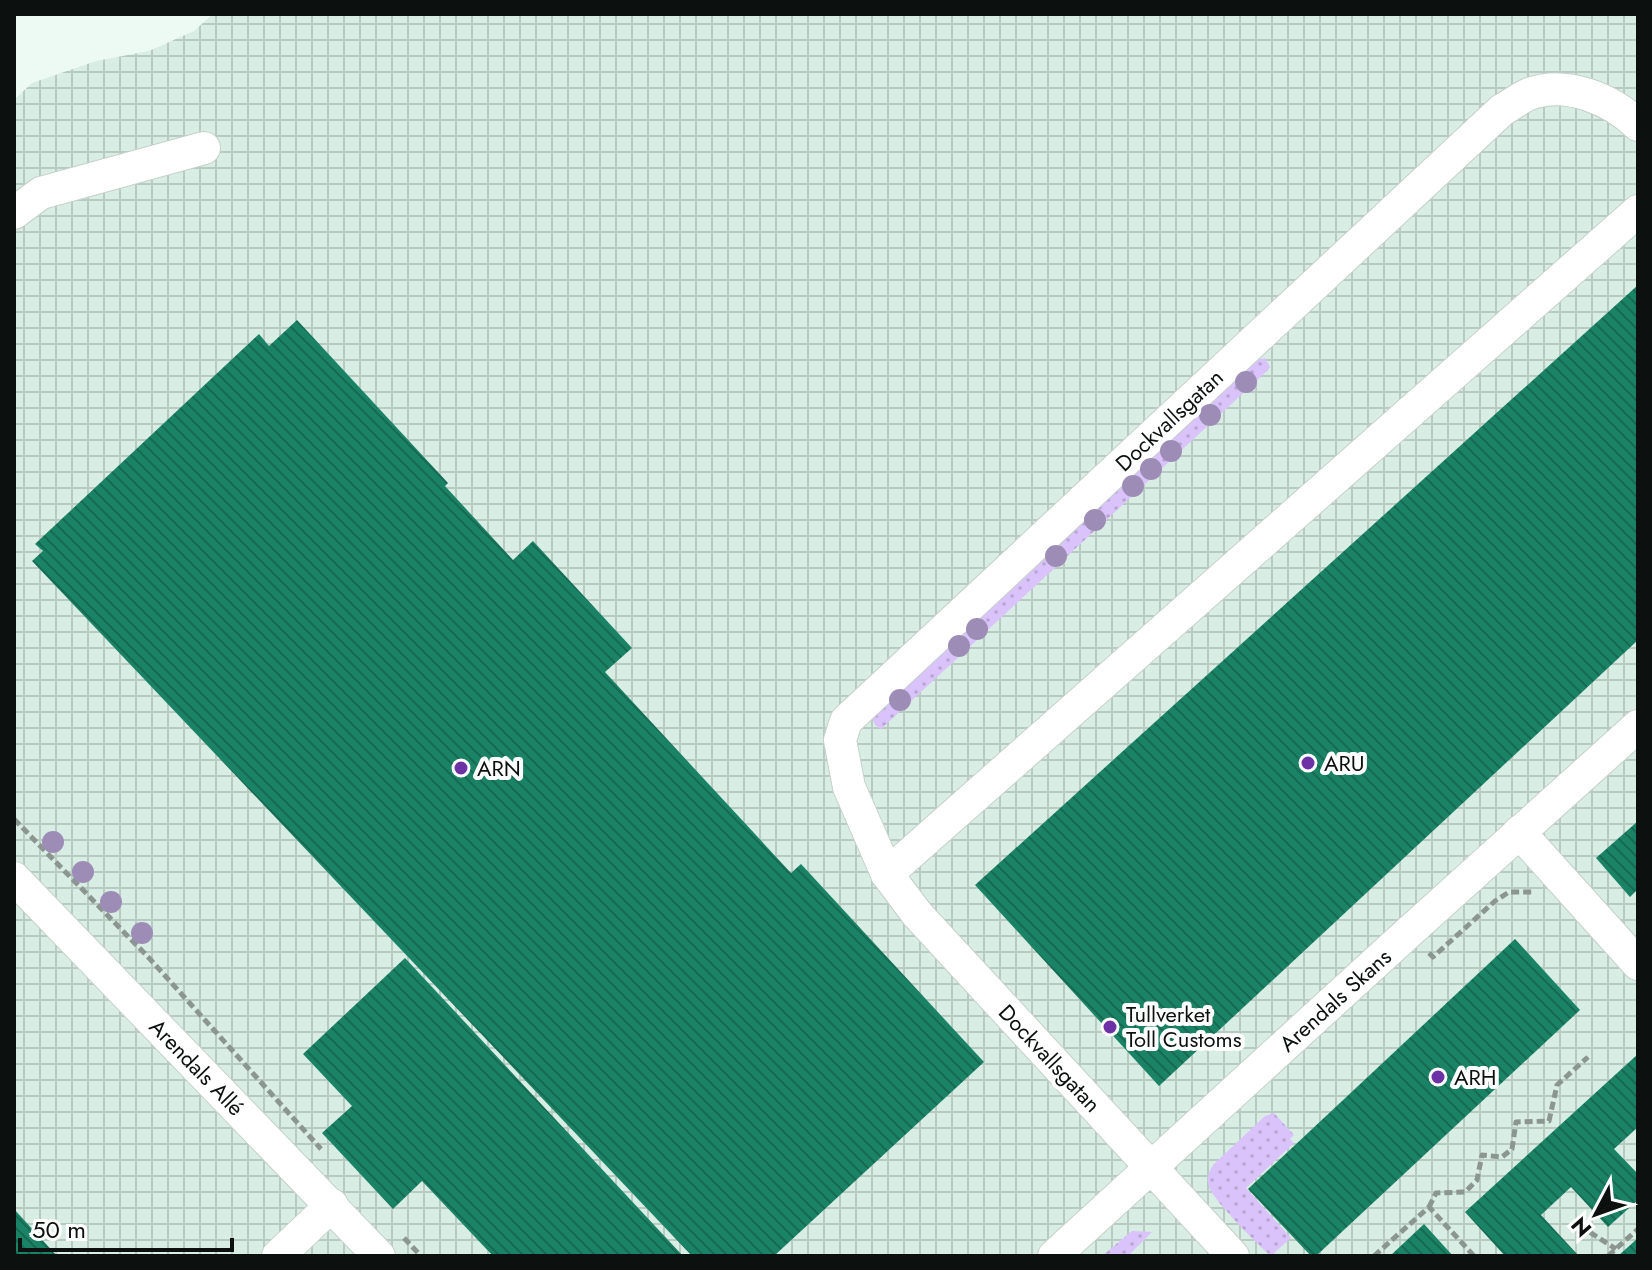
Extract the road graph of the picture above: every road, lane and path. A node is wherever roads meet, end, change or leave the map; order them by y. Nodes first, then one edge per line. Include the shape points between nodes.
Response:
1 (1638, 125) edge
2 (204, 148) dead end
3 (1638, 211) edge
4 (14, 213) edge
5 (1638, 726) edge
6 (14, 819) edge
7 (1519, 832) junction
8 (887, 874) junction
9 (14, 878) edge
10 (1546, 896) dead end
11 (1409, 932) junction
12 (1638, 964) edge
13 (1588, 1057) dead end
14 (325, 1153) dead end
15 (1151, 1168) junction
16 (332, 1205) junction
17 (1429, 1207) junction
18 (1580, 1226) dead end
19 (1638, 1229) edge
20 (389, 1245) edge
21 (1616, 1249) junction
22 (278, 1256) edge
23 (421, 1256) edge
24 (1054, 1256) edge
25 (1233, 1256) edge
26 (1374, 1256) edge
27 (1474, 1256) edge
28 (1608, 1256) edge

1 - 8 street, Dockvallsgatan via 1602,99 1560,89 1530,94 1502,110 846,721 840,740 849,787
2 - 4 street via 41,193
3 - 8 street
5 - 7 street, Arendals Skans
6 - 14 path via 150,959
7 - 11 street, Arendals Skans
7 - 12 street
8 - 15 street, Dockvallsgatan via 917,914
9 - 16 street, Arendals Allé
10 - 11 path via 1509,892 1433,957
11 - 15 street, Arendals Skans
13 - 17 path via 1557,1085 1549,1121 1516,1122 1512,1149 1502,1157 1482,1155 1477,1180 1465,1192 1436,1193
15 - 24 street, Arendals Skans
15 - 25 street
16 - 20 street, Arendals Allé
16 - 22 street
17 - 26 path
17 - 27 path
18 - 21 path
19 - 21 path
20 - 23 path
21 - 28 path

